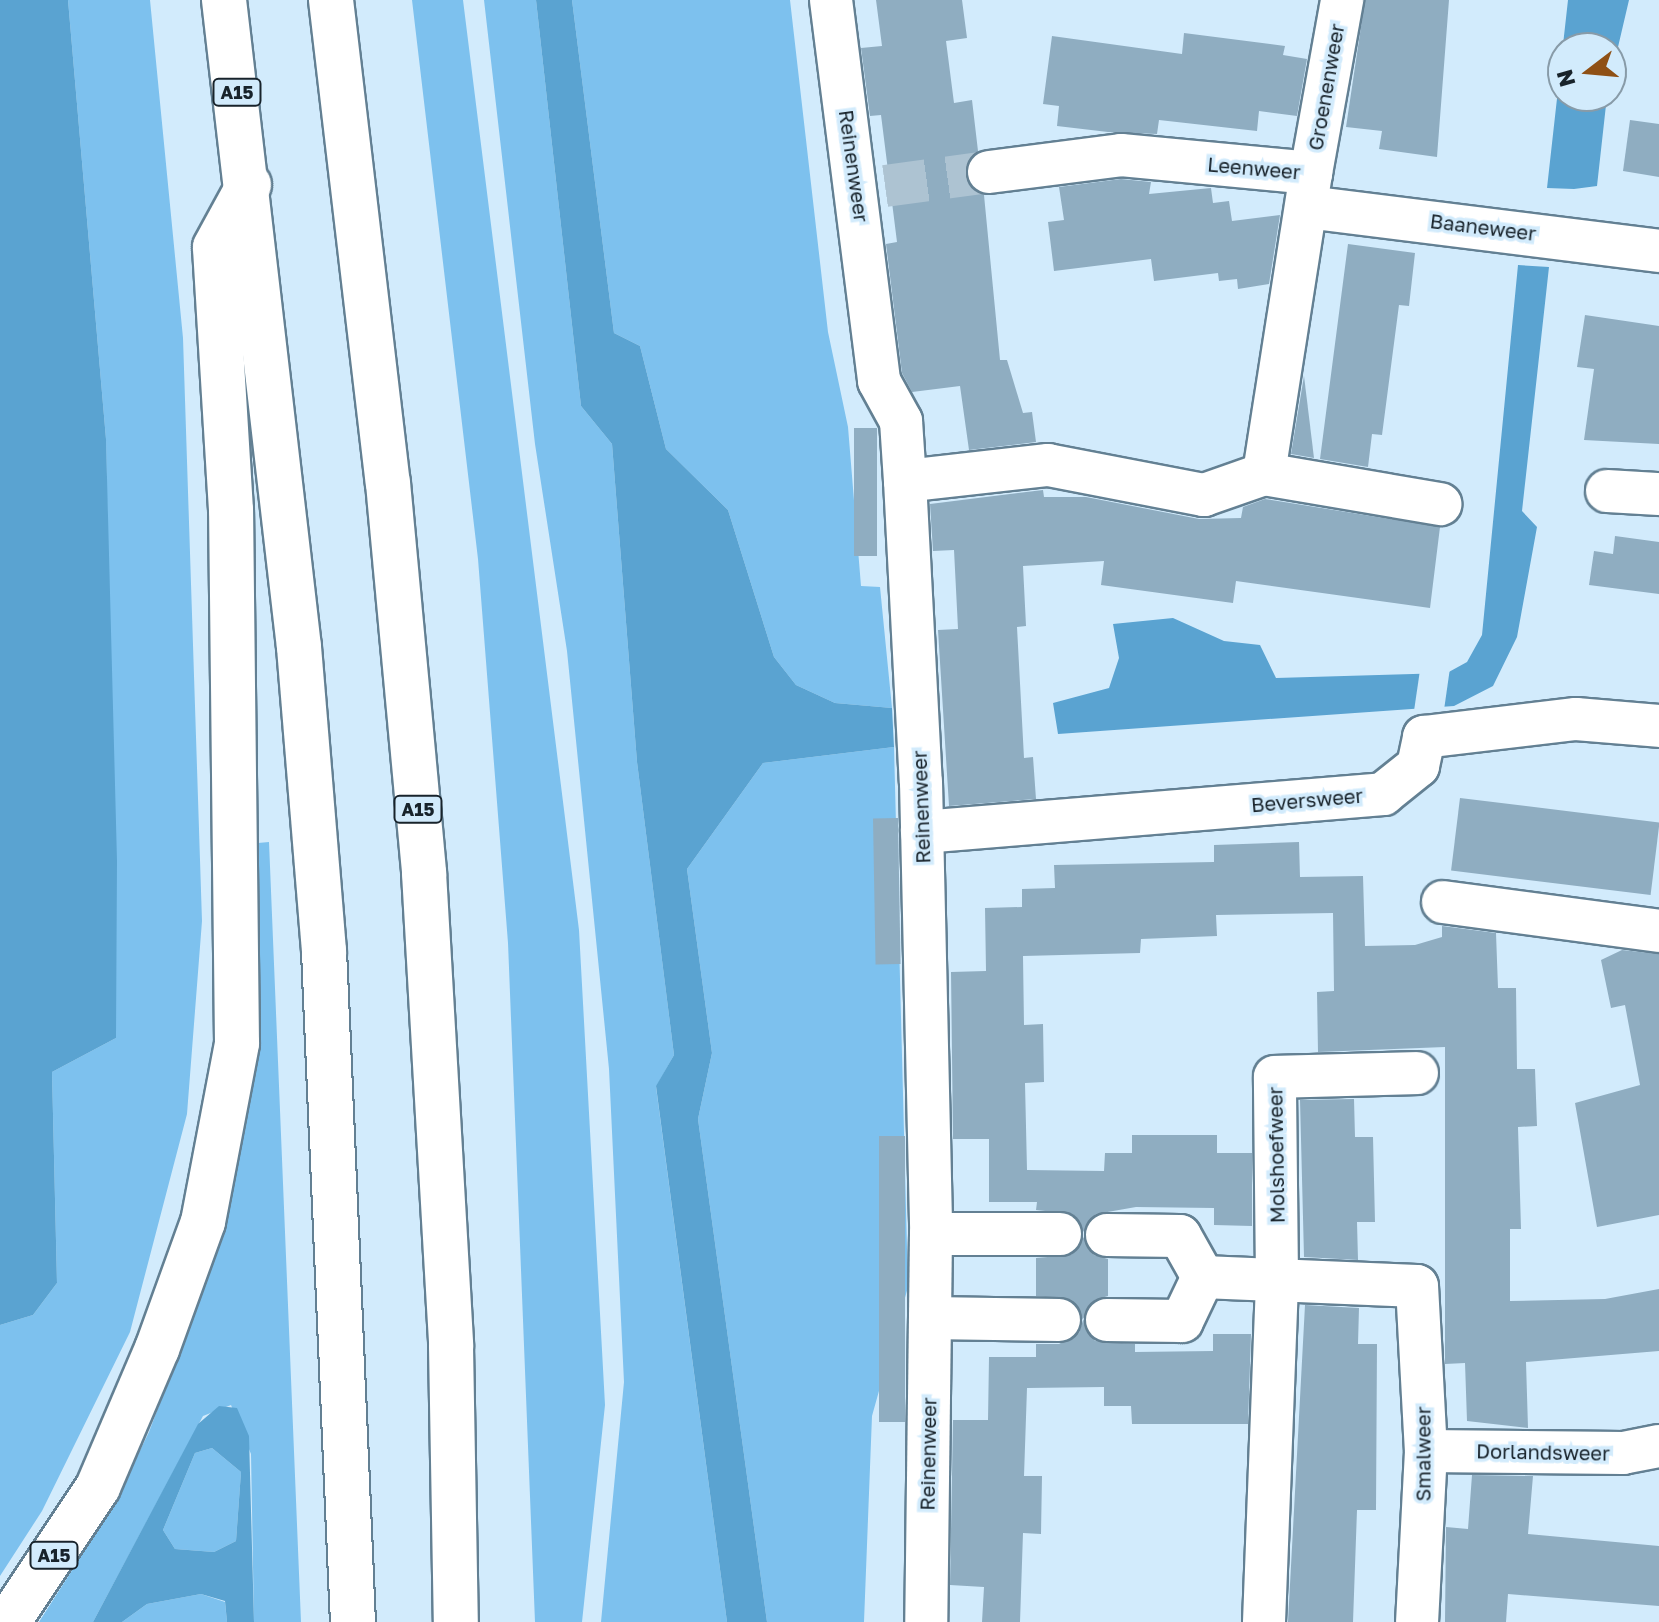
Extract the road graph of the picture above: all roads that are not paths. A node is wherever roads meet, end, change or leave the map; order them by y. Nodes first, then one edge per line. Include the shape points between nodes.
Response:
1 (224, 0) edge
2 (331, 0) edge
3 (831, 0) edge
4 (1342, 0) edge
5 (989, 172) tunnel mouth
6 (249, 185) junction
7 (1309, 190) junction
8 (1659, 251) edge
9 (1264, 474) junction
10 (905, 481) junction
11 (1607, 491) dead end
12 (1659, 494) edge
13 (1440, 504) dead end
14 (1659, 726) edge
15 (922, 832) junction
16 (1443, 902) dead end
17 (1659, 931) edge
18 (1417, 1073) dead end
19 (931, 1234) junction
20 (1060, 1234) dead end
21 (1107, 1235) dead end
22 (1203, 1277) junction
23 (1277, 1280) junction
24 (930, 1318) junction
25 (1059, 1320) dead end
26 (1107, 1320) dead end
27 (1659, 1446) edge
28 (1426, 1451) junction
29 (8, 1622) edge
30 (353, 1622) edge
31 (456, 1622) edge
32 (926, 1622) edge
33 (1264, 1622) edge
34 (1417, 1622) edge

1 - 6 highway, A15
2 - 31 highway, A15 via 388,483 424,873 451,1346
3 - 10 street, Reinenweer via 871,188 879,381 901,421
4 - 7 street, Groenenweer
5 - 7 street, Leenweer via 1121,155
6 - 29 highway, A15 via 215,247 231,510 237,1043 203,1222 157,1349 98,1487
6 - 30 highway, A15 via 324,951
7 - 8 street, Baaneweer
7 - 9 street, Leenweer
9 - 10 street via 1204,495 1048,465
9 - 13 street
10 - 15 street, Reinenweer
11 - 12 street
14 - 15 street, Beversweer via 1576,719 1424,737 1418,766 1383,794
15 - 19 street, Reinenweer
16 - 17 street
18 - 23 street, Molshoefweer via 1275,1077
19 - 20 street
19 - 24 street, Reinenweer
21 - 22 street via 1180,1236
22 - 23 street
22 - 26 street via 1182,1321
23 - 28 street, Smalweer via 1417,1286
23 - 33 street, Molshoefweer
24 - 25 street
24 - 32 street, Reinenweer
27 - 28 street, Dorlandsweer via 1623,1453
28 - 34 street, Smalweer

